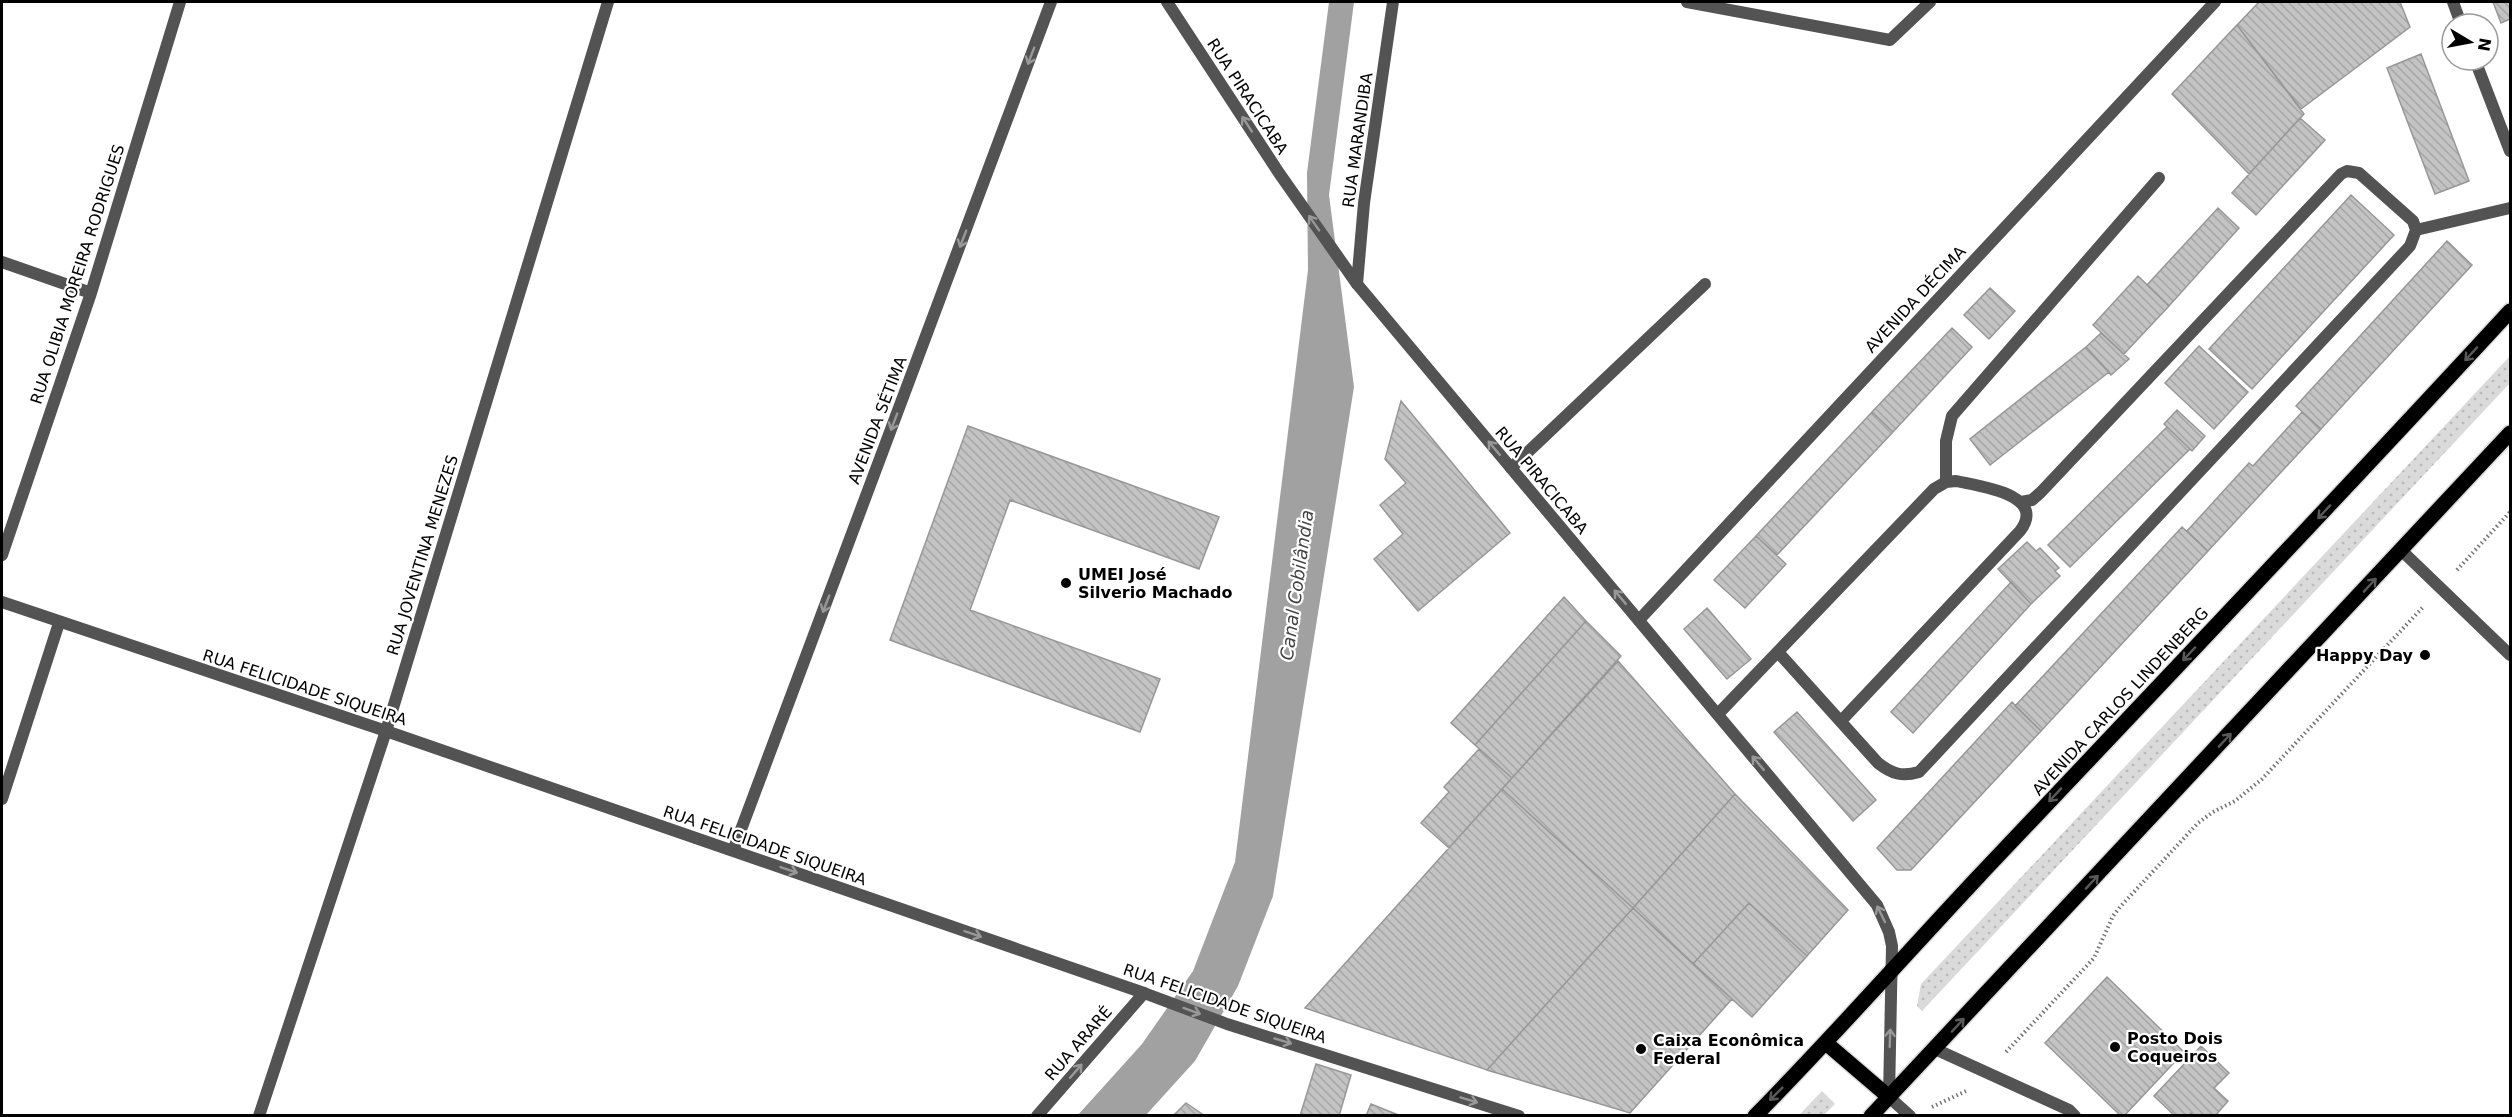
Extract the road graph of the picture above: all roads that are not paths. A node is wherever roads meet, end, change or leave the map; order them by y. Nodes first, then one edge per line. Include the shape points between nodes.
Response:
1 (180, 2) edge
2 (608, 2) edge
3 (1051, 2) edge
4 (1167, 2) edge
5 (1393, 2) edge
6 (1687, 2) edge
7 (1930, 2) edge
8 (2215, 2) edge
9 (2480, 72) edge
10 (2511, 151) edge
11 (2159, 178) dead end
12 (2511, 207) edge
13 (2416, 230) junction
14 (2, 262) edge
15 (1357, 284) junction
16 (1705, 284) dead end
17 (91, 293) junction
18 (2511, 311) edge
19 (2511, 433) edge
20 (1511, 468) junction
21 (1946, 482) junction
22 (2021, 502) junction
23 (2401, 550) junction
24 (2, 555) edge
25 (2, 602) edge
26 (1639, 620) junction
27 (59, 623) junction
28 (1778, 652) junction
29 (2511, 655) edge
30 (1718, 714) junction
31 (1841, 721) junction
32 (386, 731) junction
33 (2, 798) edge
34 (733, 851) junction
35 (1892, 970) junction
36 (1144, 993) junction
37 (1826, 1043) junction
38 (1935, 1049) junction
39 (1889, 1097) junction
40 (259, 1116) edge
41 (1037, 1116) edge
42 (1519, 1116) edge
43 (1755, 1116) edge
44 (1871, 1116) edge
45 (1910, 1116) edge
46 (2076, 1116) edge

1 - 17 street, RUA OLIBIA MOREIRA RODRIGUES
2 - 32 street, RUA JOVENTINA MENEZES
3 -> 34 street, AVENIDA SÉTIMA
15 -> 4 street, RUA PIRACICABA
5 - 15 street, RUA MARANDIBA via 1364,203
6 - 7 street via 1890,40
8 - 26 street, AVENIDA DÉCIMA
9 - 10 street
11 - 21 street via 1952,416 1946,441
12 - 13 street
13 - 22 street via 2408,214 2359,173 2340,174 2041,492 2032,500
13 - 31 street via 2410,246 1919,772 1899,775 1888,771
14 - 17 street
20 -> 15 street, RUA PIRACICABA
16 - 20 street
17 - 24 street, RUA OLIBIA MOREIRA RODRIGUES
18 -> 35 main road, AVENIDA CARLOS LINDENBERG
19 - 23 main road
26 -> 20 street, RUA PIRACICABA
21 - 22 street via 2007,494
21 - 28 street via 1934,489
22 - 31 street via 2026,519 2020,531
23 - 29 street
38 -> 23 main road
25 - 27 street, RUA FELICIDADE SIQUEIRA
26 - 30 street, RUA PIRACICABA
27 - 32 street, RUA FELICIDADE SIQUEIRA
27 - 33 street
28 - 30 street
28 - 31 street
35 -> 30 street, RUA PIRACICABA via 1889,932 1877,905
32 - 34 street, RUA FELICIDADE SIQUEIRA
32 - 40 street, RUA JOVENTINA MENEZES
34 -> 36 street, RUA FELICIDADE SIQUEIRA
35 - 37 main road, AVENIDA CARLOS LINDENBERG
39 -> 35 street
41 -> 36 street, RUA ARARÉ
36 -> 42 street, RUA FELICIDADE SIQUEIRA via 1227,1024
37 - 39 main road
37 -> 43 main road, AVENIDA CARLOS LINDENBERG
38 - 39 main road
38 - 46 street
39 - 44 main road
39 - 45 street

